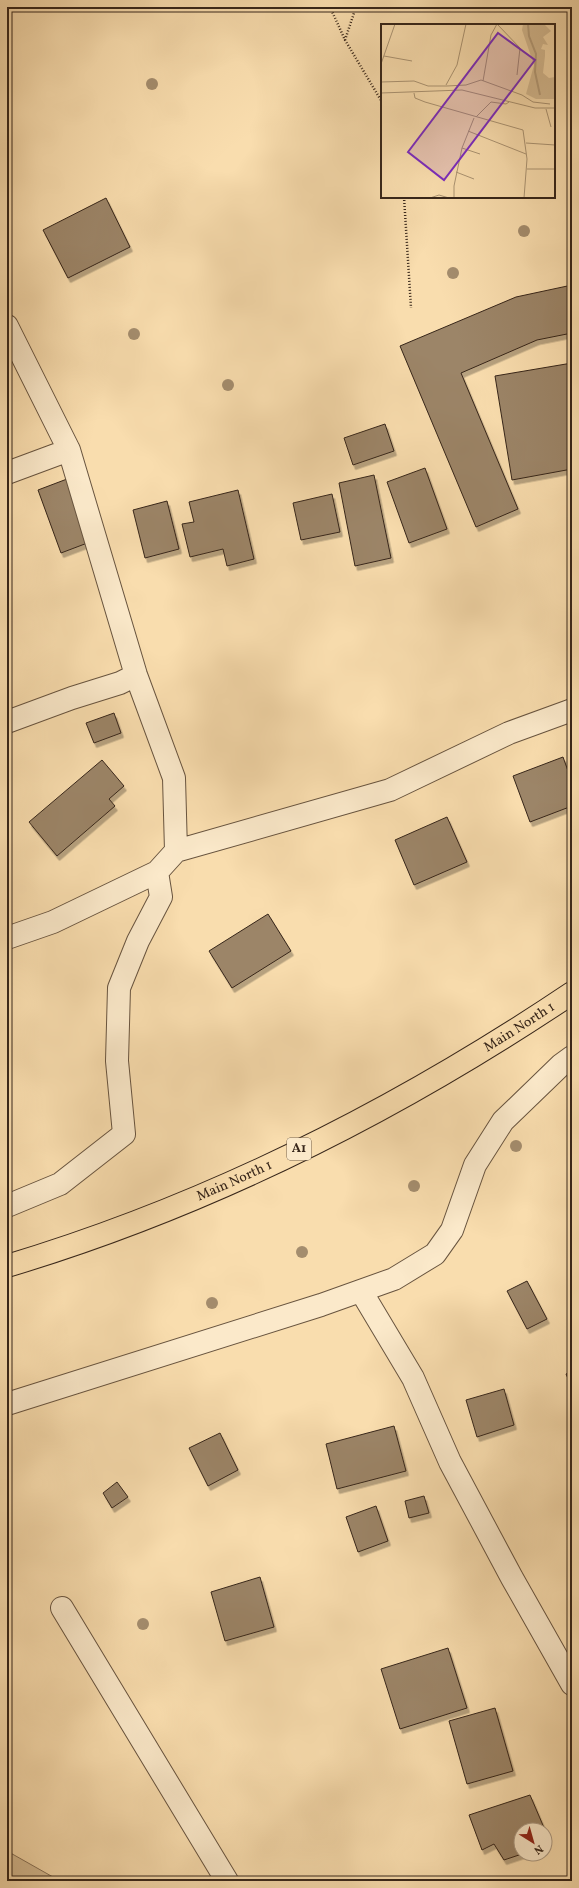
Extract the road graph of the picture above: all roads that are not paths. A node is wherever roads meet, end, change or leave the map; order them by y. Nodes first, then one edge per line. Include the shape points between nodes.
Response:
1 (7, 326) edge
2 (69, 450) junction
3 (7, 473) edge
4 (136, 675) junction
5 (572, 710) edge
6 (7, 722) edge
7 (176, 851) junction
8 (157, 872) junction
9 (7, 938) edge
10 (572, 993) edge
11 (572, 1057) edge
12 (7, 1206) edge
13 (7, 1266) edge
14 (361, 1291) junction
15 (7, 1404) edge
16 (62, 1608) dead end
17 (572, 1684) edge
18 (227, 1881) edge

1 - 2 street
2 - 3 street
2 - 4 street
4 - 6 street via 120,683
4 - 7 street via 174,778
5 - 7 street via 509,733 390,790
7 - 8 street
8 - 9 street via 53,922
8 - 12 street via 161,897 138,941 119,988 117,1061 124,1134 60,1184
10 - 13 main road, Main North 1 / A1 via 505,1038 381,1109 262,1168 170,1208 58,1251
11 - 14 street via 502,1121 475,1165 452,1230 435,1254 394,1279
14 - 15 street
14 - 17 street via 413,1378 450,1462
16 - 18 street

